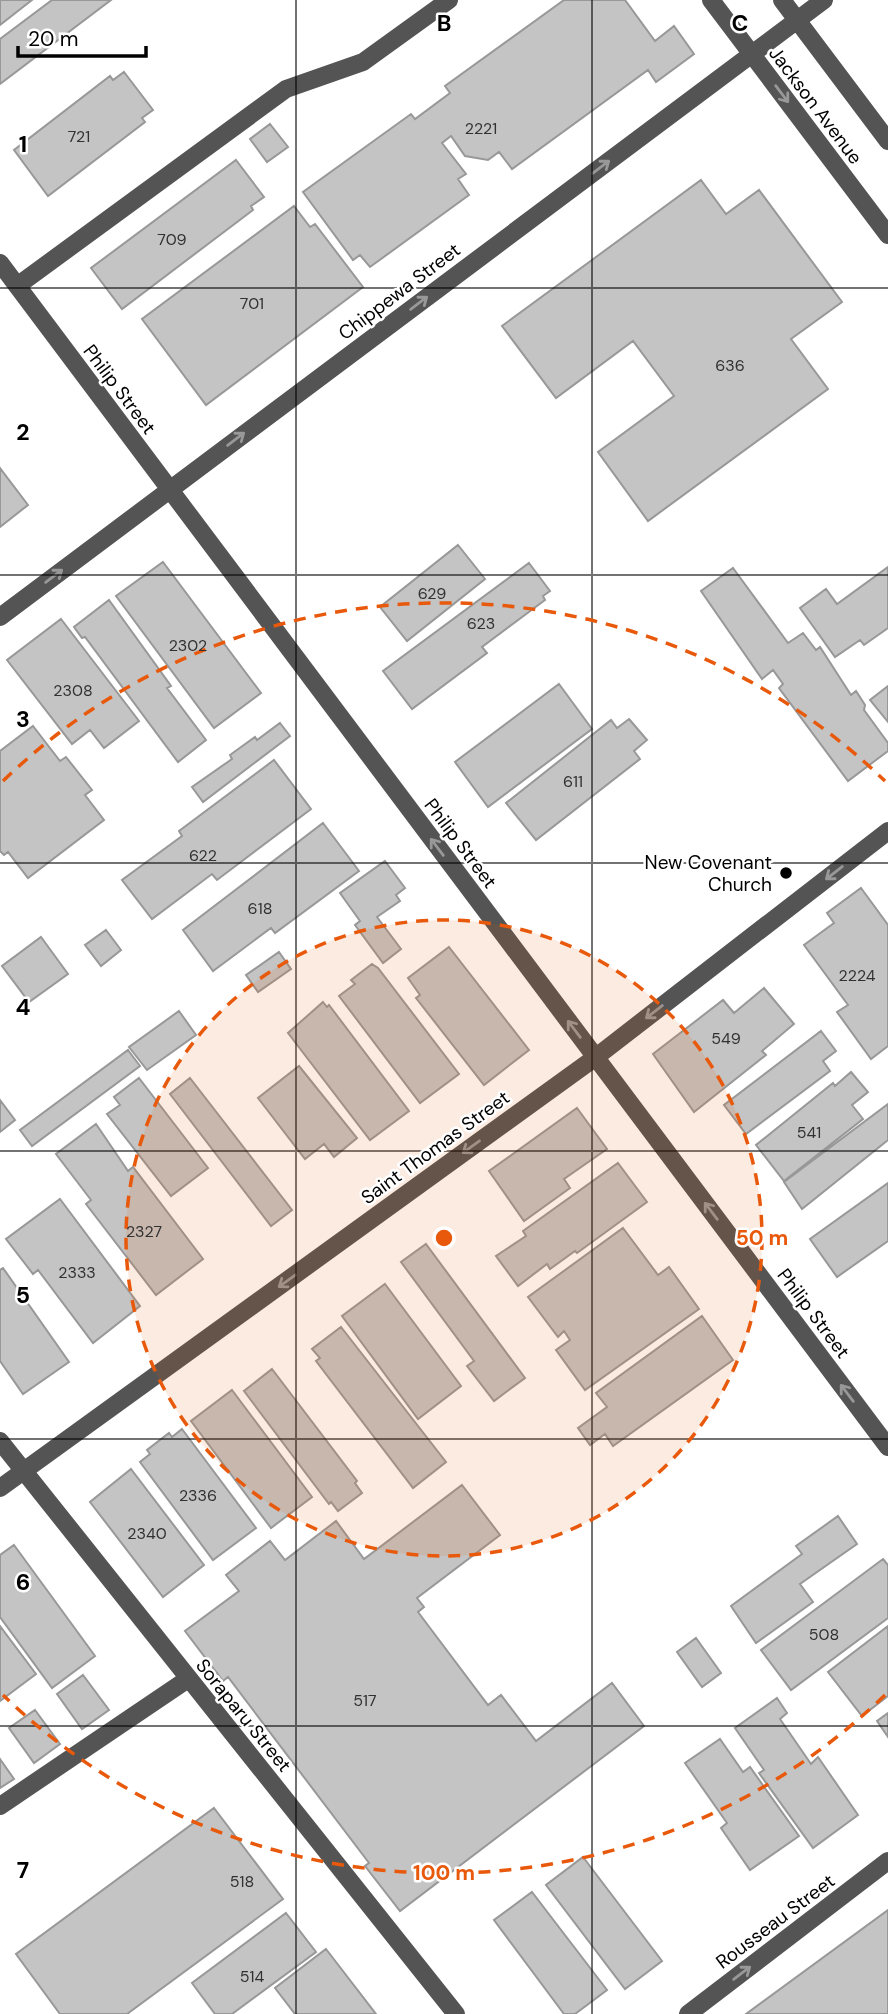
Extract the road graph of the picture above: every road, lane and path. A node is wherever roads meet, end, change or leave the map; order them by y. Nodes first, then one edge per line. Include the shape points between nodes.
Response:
1 (449, 0) edge
2 (711, 0) edge
3 (782, 0) edge
4 (824, 0) edge
5 (797, 20) junction
6 (752, 54) junction
7 (888, 141) edge
8 (888, 235) edge
9 (0, 263) edge
10 (17, 286) junction
11 (169, 489) junction
12 (0, 617) edge
13 (888, 831) edge
14 (596, 1057) junction
15 (0, 1441) edge
16 (888, 1447) edge
17 (23, 1471) junction
18 (0, 1488) edge
19 (188, 1679) junction
20 (0, 1806) edge
21 (888, 1861) edge
22 (456, 2014) edge
23 (688, 2014) edge

1 - 10 street via 363,62 286,89
2 - 6 street, Jackson Avenue
3 - 5 street, Jackson Avenue
4 - 5 street, Chippewa Street
5 - 6 street, Chippewa Street
5 - 7 street, Jackson Avenue
6 -> 8 street, Jackson Avenue
11 -> 6 street, Chippewa Street
9 - 10 street, Philip Street
10 - 11 street, Philip Street
12 -> 11 street, Chippewa Street
14 -> 11 street, Philip Street
13 -> 14 street, Saint Thomas Street
16 -> 14 street, Philip Street
14 -> 17 street, Saint Thomas Street
15 - 17 street, Soraparu Street
17 - 18 street, Saint Thomas Street
17 - 19 street, Soraparu Street
19 - 20 street
19 - 22 street, Soraparu Street
23 -> 21 street, Rousseau Street

